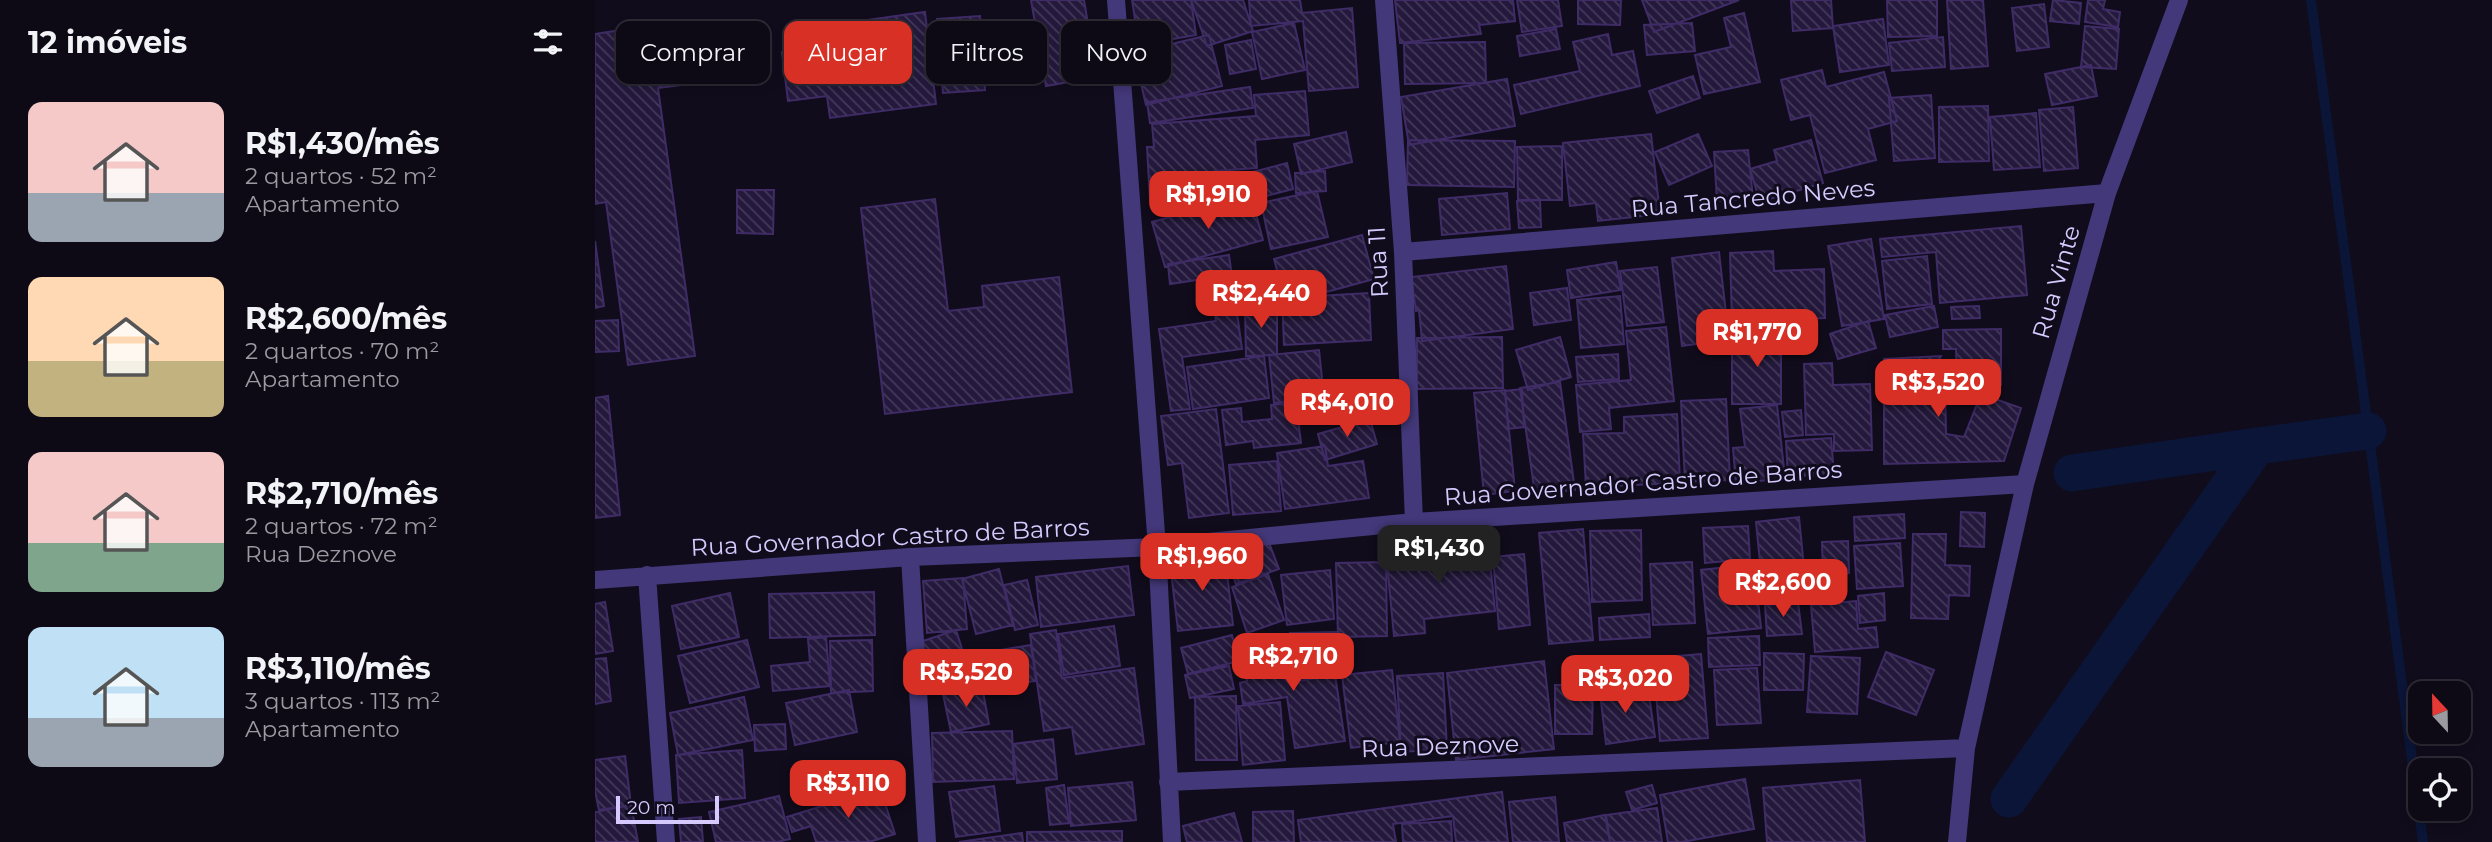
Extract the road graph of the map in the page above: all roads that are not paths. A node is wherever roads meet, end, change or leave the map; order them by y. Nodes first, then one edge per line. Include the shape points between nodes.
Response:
1 (1116, 0) edge
2 (1384, 0) edge
3 (2179, 0) edge
4 (2107, 193) junction
5 (1403, 251) junction
6 (2025, 484) junction
7 (1414, 522) junction
8 (1157, 547) junction
9 (910, 556) junction
10 (647, 575) junction
11 (595, 580) edge
12 (1966, 748) junction
13 (1168, 782) junction
14 (666, 842) edge
15 (927, 842) edge
16 (1172, 842) edge
17 (1957, 842) edge

1 - 8 street
2 - 5 street, Rua 11
3 - 4 street, Rua Vinte
4 - 5 street, Rua Tancredo Neves
4 - 6 street, Rua Vinte
5 - 7 street, Rua 11
6 - 7 street, Rua Governador Castro de Barros
6 - 12 street, Rua Vinte
7 - 8 street, Rua Governador Castro de Barros
8 - 9 street, Rua Governador Castro de Barros
8 - 13 street
9 - 10 street, Rua Governador Castro de Barros
9 - 15 street
10 - 11 street, Rua Governador Castro de Barros
10 - 14 street
12 - 13 street, Rua Deznove
12 - 17 street, Rua Vinte
13 - 16 street

